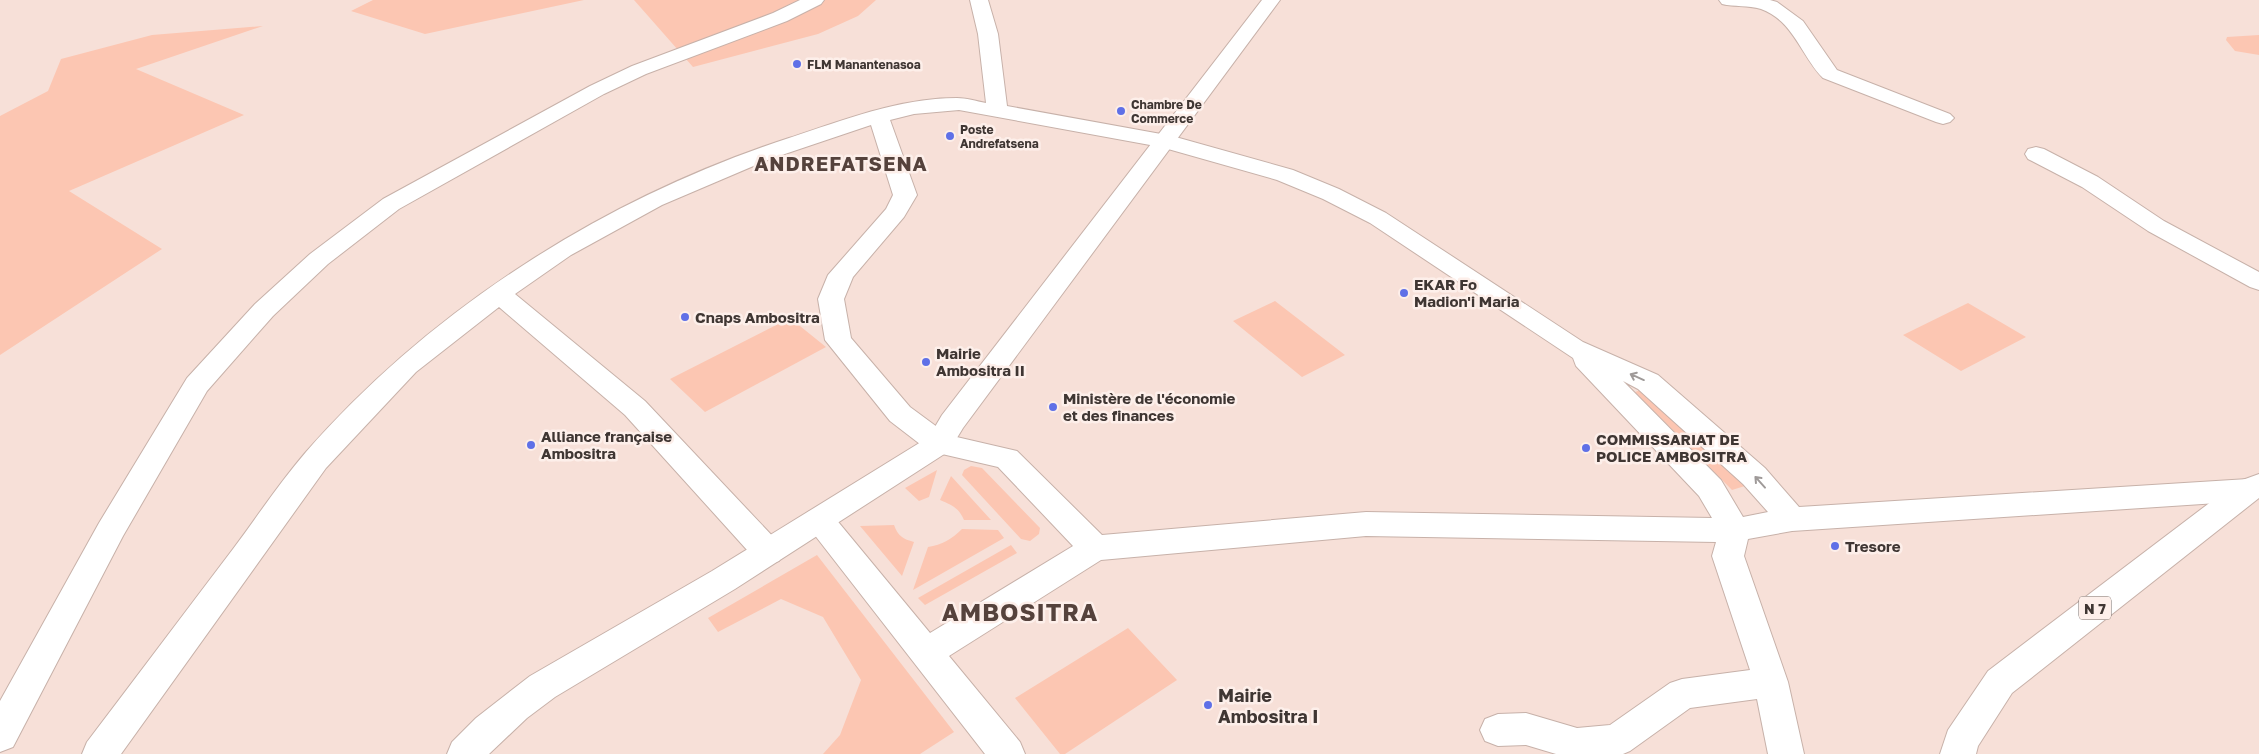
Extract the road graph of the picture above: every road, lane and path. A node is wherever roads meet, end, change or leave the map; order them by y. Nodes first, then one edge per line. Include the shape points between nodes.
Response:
1 (815, 0) edge
2 (979, 0) edge
3 (1271, 0) edge
4 (1728, 0) edge
5 (997, 111) junction
6 (878, 116) junction
7 (1943, 118) dead end
8 (1164, 141) junction
9 (2036, 154) dead end
10 (2259, 282) edge
11 (499, 294) junction
12 (1574, 348) junction
13 (939, 444) junction
14 (2253, 488) edge
15 (1792, 519) junction
16 (819, 520) junction
17 (1734, 530) junction
18 (1095, 548) junction
19 (768, 552) junction
20 (926, 653) junction
21 (1771, 682) junction
22 (1498, 730) dead end
23 (0, 736) edge
24 (100, 754) edge
25 (465, 754) edge
26 (1007, 754) edge
27 (1786, 754) edge
28 (1958, 754) edge

1 - 23 street via 597,90 391,204 319,259 264,310 197,386 110,531
2 - 5 street via 988,34
3 - 8 street
4 - 7 street via 1770,6 1796,25 1830,74
5 - 6 street via 959,104 914,108
5 - 8 street
6 - 11 street via 762,154 654,200 562,250
6 - 13 street via 905,195 896,212 841,275 831,299 838,340 900,414
8 - 12 street via 1285,176 1331,194 1378,218
8 - 13 street via 952,422
9 - 10 street via 2090,182 2156,226
11 - 19 street via 635,408
11 - 24 street via 406,366 316,460
15 -> 12 street via 1754,476 1648,382
12 - 17 street via 1710,488
13 - 16 street
13 - 18 street via 1007,458
14 - 15 street
14 - 28 street, N 7 via 2000,682 1961,741
15 - 17 street
16 - 19 street
16 - 20 street
17 - 18 street via 1366,524
17 - 21 street via 1728,556
18 - 20 street
19 - 25 street via 540,688 486,730
20 - 26 street
21 - 22 street via 1682,694 1617,740 1577,744 1526,729
21 - 27 street

